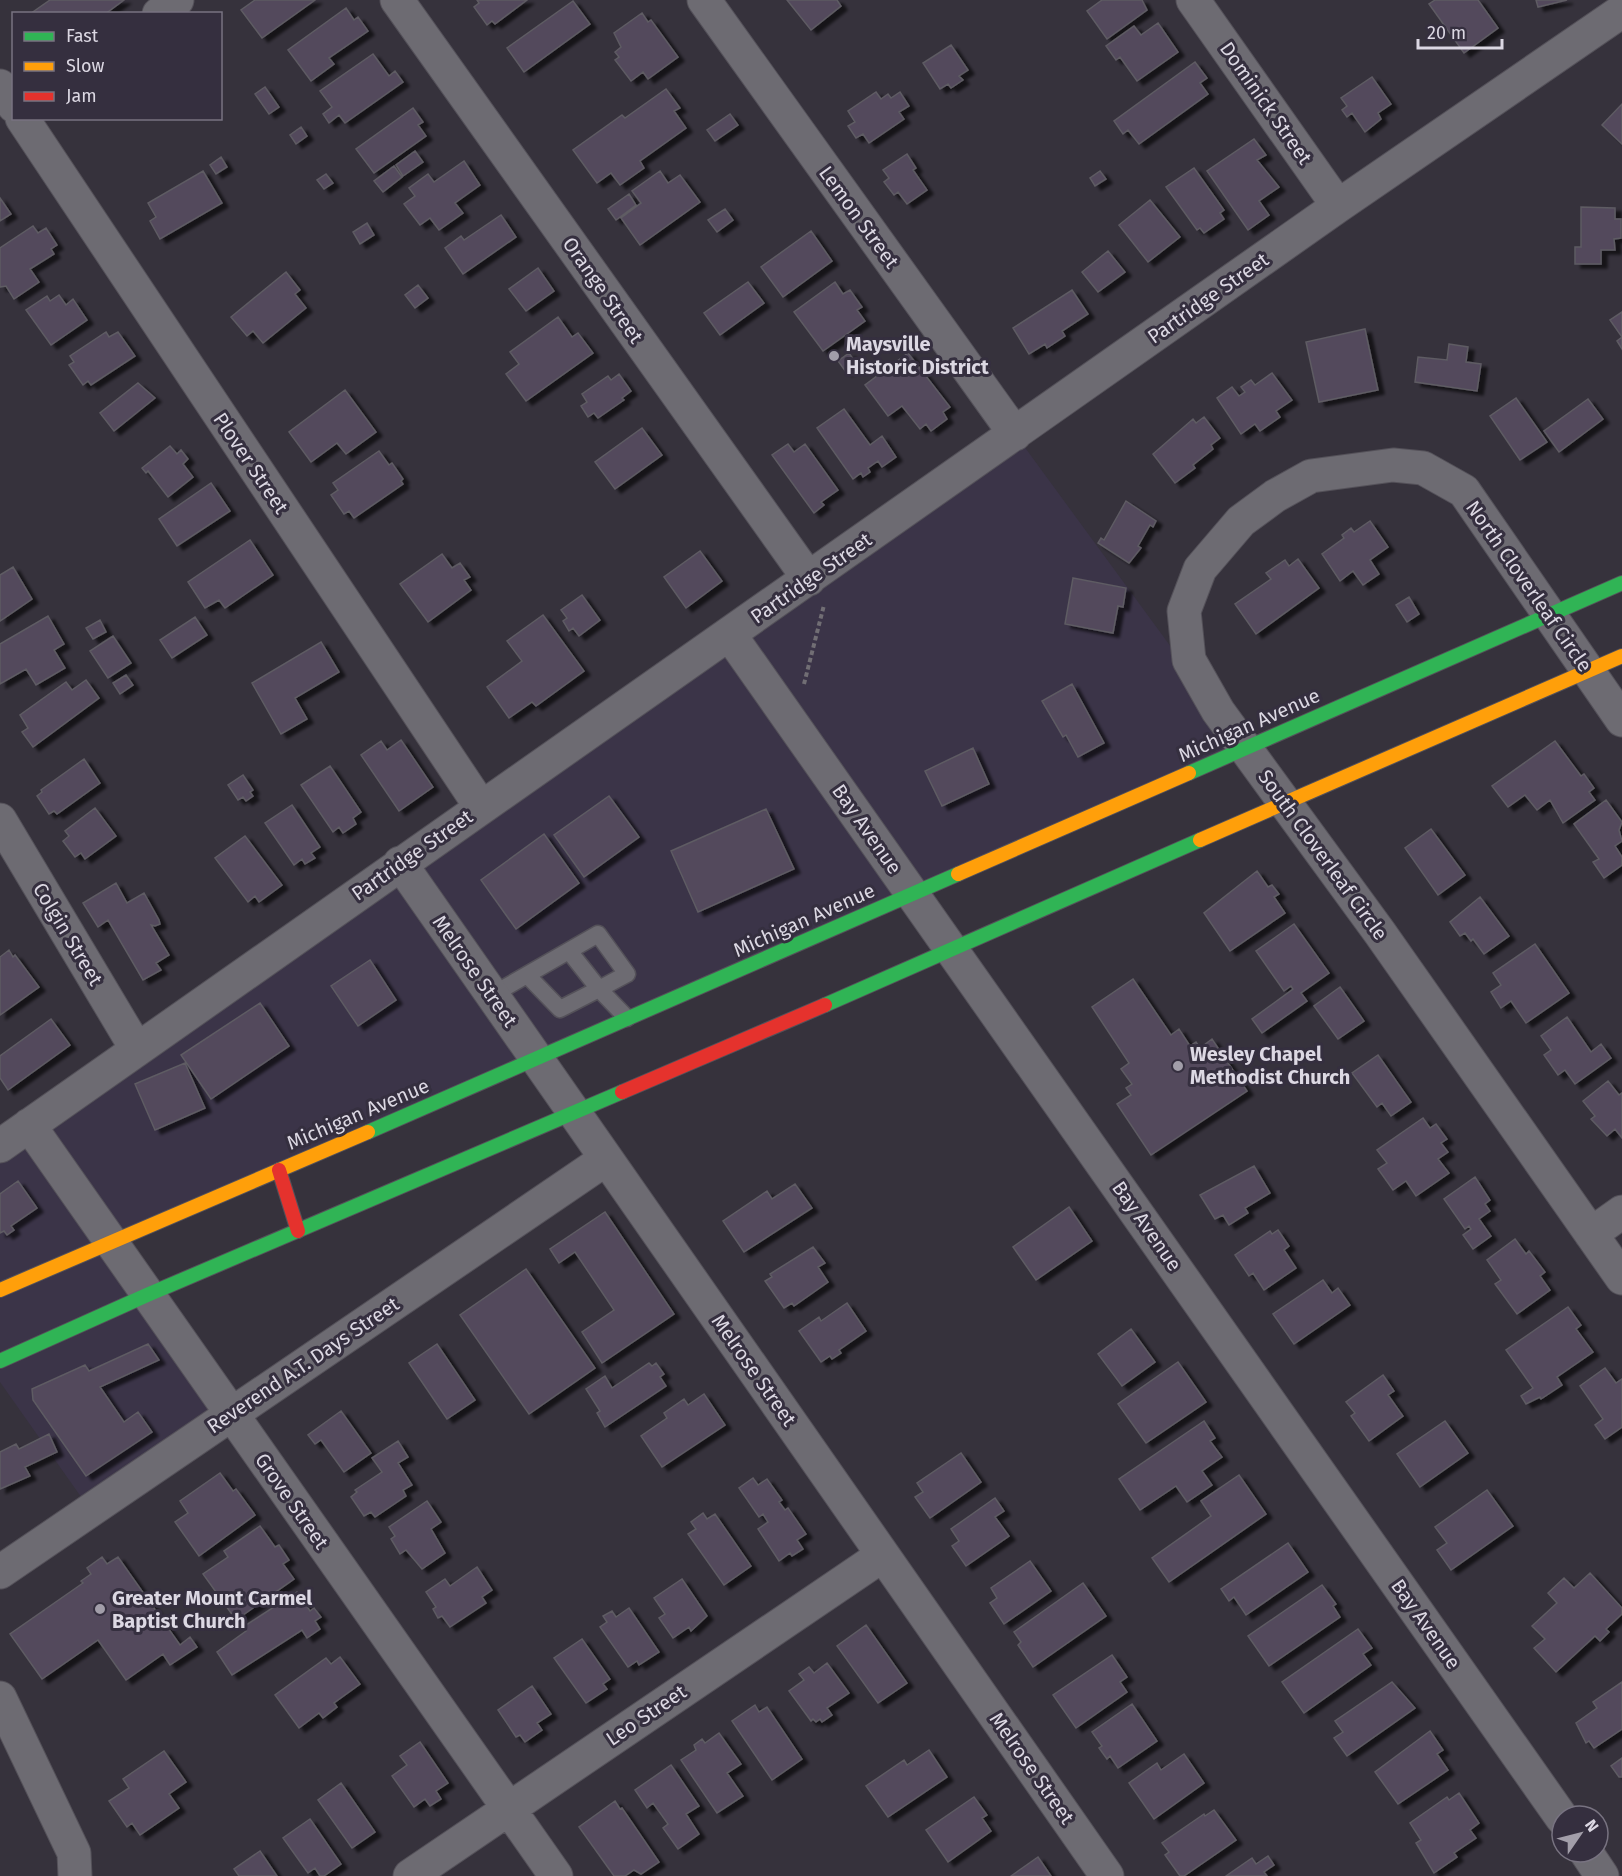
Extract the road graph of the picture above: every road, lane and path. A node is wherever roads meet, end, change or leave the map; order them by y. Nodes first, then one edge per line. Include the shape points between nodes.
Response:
1 (177, 0) edge
2 (397, 0) edge
3 (704, 0) edge
4 (1193, 0) edge
5 (1622, 11) edge
6 (162, 12) edge
7 (0, 86) edge
8 (12, 103) edge
9 (13, 120) edge
10 (23, 120) edge
11 (0, 130) edge
12 (1338, 206) junction
13 (1015, 434) junction
14 (1351, 471) joint
15 (1622, 583) edge
16 (817, 592) junction
17 (1549, 615) junction
18 (730, 635) junction
19 (1622, 656) edge
20 (1588, 672) junction
21 (804, 684) dead end
22 (1622, 720) edge
23 (1245, 748) junction
24 (1285, 802) junction
25 (481, 807) junction
26 (0, 820) edge
27 (400, 863) junction
28 (913, 894) junction
29 (952, 948) junction
30 (569, 951) junction
31 (527, 975) junction
32 (599, 989) junction
33 (492, 995) junction
34 (627, 1018) junction
35 (136, 1048) junction
36 (537, 1059) junction
37 (575, 1113) junction
38 (29, 1125) junction
39 (0, 1146) edge
40 (606, 1159) junction
41 (279, 1170) junction
42 (1622, 1212) edge
43 (298, 1231) junction
44 (1591, 1234) junction
45 (111, 1242) junction
46 (1622, 1278) edge
47 (0, 1290) edge
48 (147, 1295) junction
49 (0, 1361) edge
50 (231, 1415) junction
51 (883, 1555) junction
52 (0, 1572) edge
53 (0, 1698) edge
54 (1552, 1804) edge
55 (508, 1808) junction
56 (75, 1876) edge
57 (410, 1876) edge
58 (556, 1876) edge
59 (1107, 1876) edge

1 - 6 street
2 - 16 street, Orange Street
3 - 13 street, Lemon Street
4 - 12 street, Dominick Street
5 - 12 street, Partridge Street
7 - 8 street
9 - 11 street
10 - 25 street, Plover Street
12 - 13 street, Partridge Street
13 - 16 street, Partridge Street
14 - 17 street, North Cloverleaf Circle via 1393,465 1423,468 1464,491
14 - 23 street, South Cloverleaf Circle via 1311,477 1275,496 1241,521 1200,568 1184,611 1189,660
15 - 17 main road, Michigan Avenue
16 - 18 street, Partridge Street
16 - 21 path
17 - 20 street, North Cloverleaf Circle
17 - 23 main road, Michigan Avenue
18 - 25 street, Partridge Street
18 - 28 street, Bay Avenue
19 - 20 main road
20 - 22 street, North Cloverleaf Circle
20 - 24 main road
23 - 24 street, South Cloverleaf Circle
23 - 28 main road, Michigan Avenue
24 - 29 main road
24 - 44 street, South Cloverleaf Circle
25 - 27 street, Partridge Street
26 - 35 street, Colgin Street
27 - 33 street, Melrose Street
27 - 35 street, Partridge Street
28 - 29 street, Bay Avenue
28 - 34 main road, Michigan Avenue
29 - 37 main road
29 - 54 street, Bay Avenue
30 - 31 lane
30 - 32 lane
30 - 32 lane via 598,934 627,974
31 - 32 lane via 560,1009
31 - 33 lane
32 - 34 lane
33 - 36 street, Melrose Street
34 - 36 main road, Michigan Avenue
35 - 38 street, Partridge Street
36 - 37 street, Melrose Street
36 - 41 main road, Michigan Avenue
37 - 40 street, Melrose Street
37 - 43 main road
38 - 39 street, Partridge Street
38 - 45 street, Grove Street
40 - 50 street, Reverend A.T. Days Street
40 - 51 street, Melrose Street
41 - 43 main road
41 - 45 main road, Michigan Avenue
42 - 44 street
43 - 48 main road
44 - 46 street, South Cloverleaf Circle
45 - 47 main road, Michigan Avenue
45 - 48 street, Grove Street
48 - 49 main road
48 - 50 street, Grove Street
50 - 52 street, Reverend A.T. Days Street
50 - 55 street, Grove Street
51 - 55 street, Leo Street
51 - 59 street, Melrose Street
53 - 56 street via 74,1853
55 - 57 street, Leo Street
55 - 58 street, Grove Street

